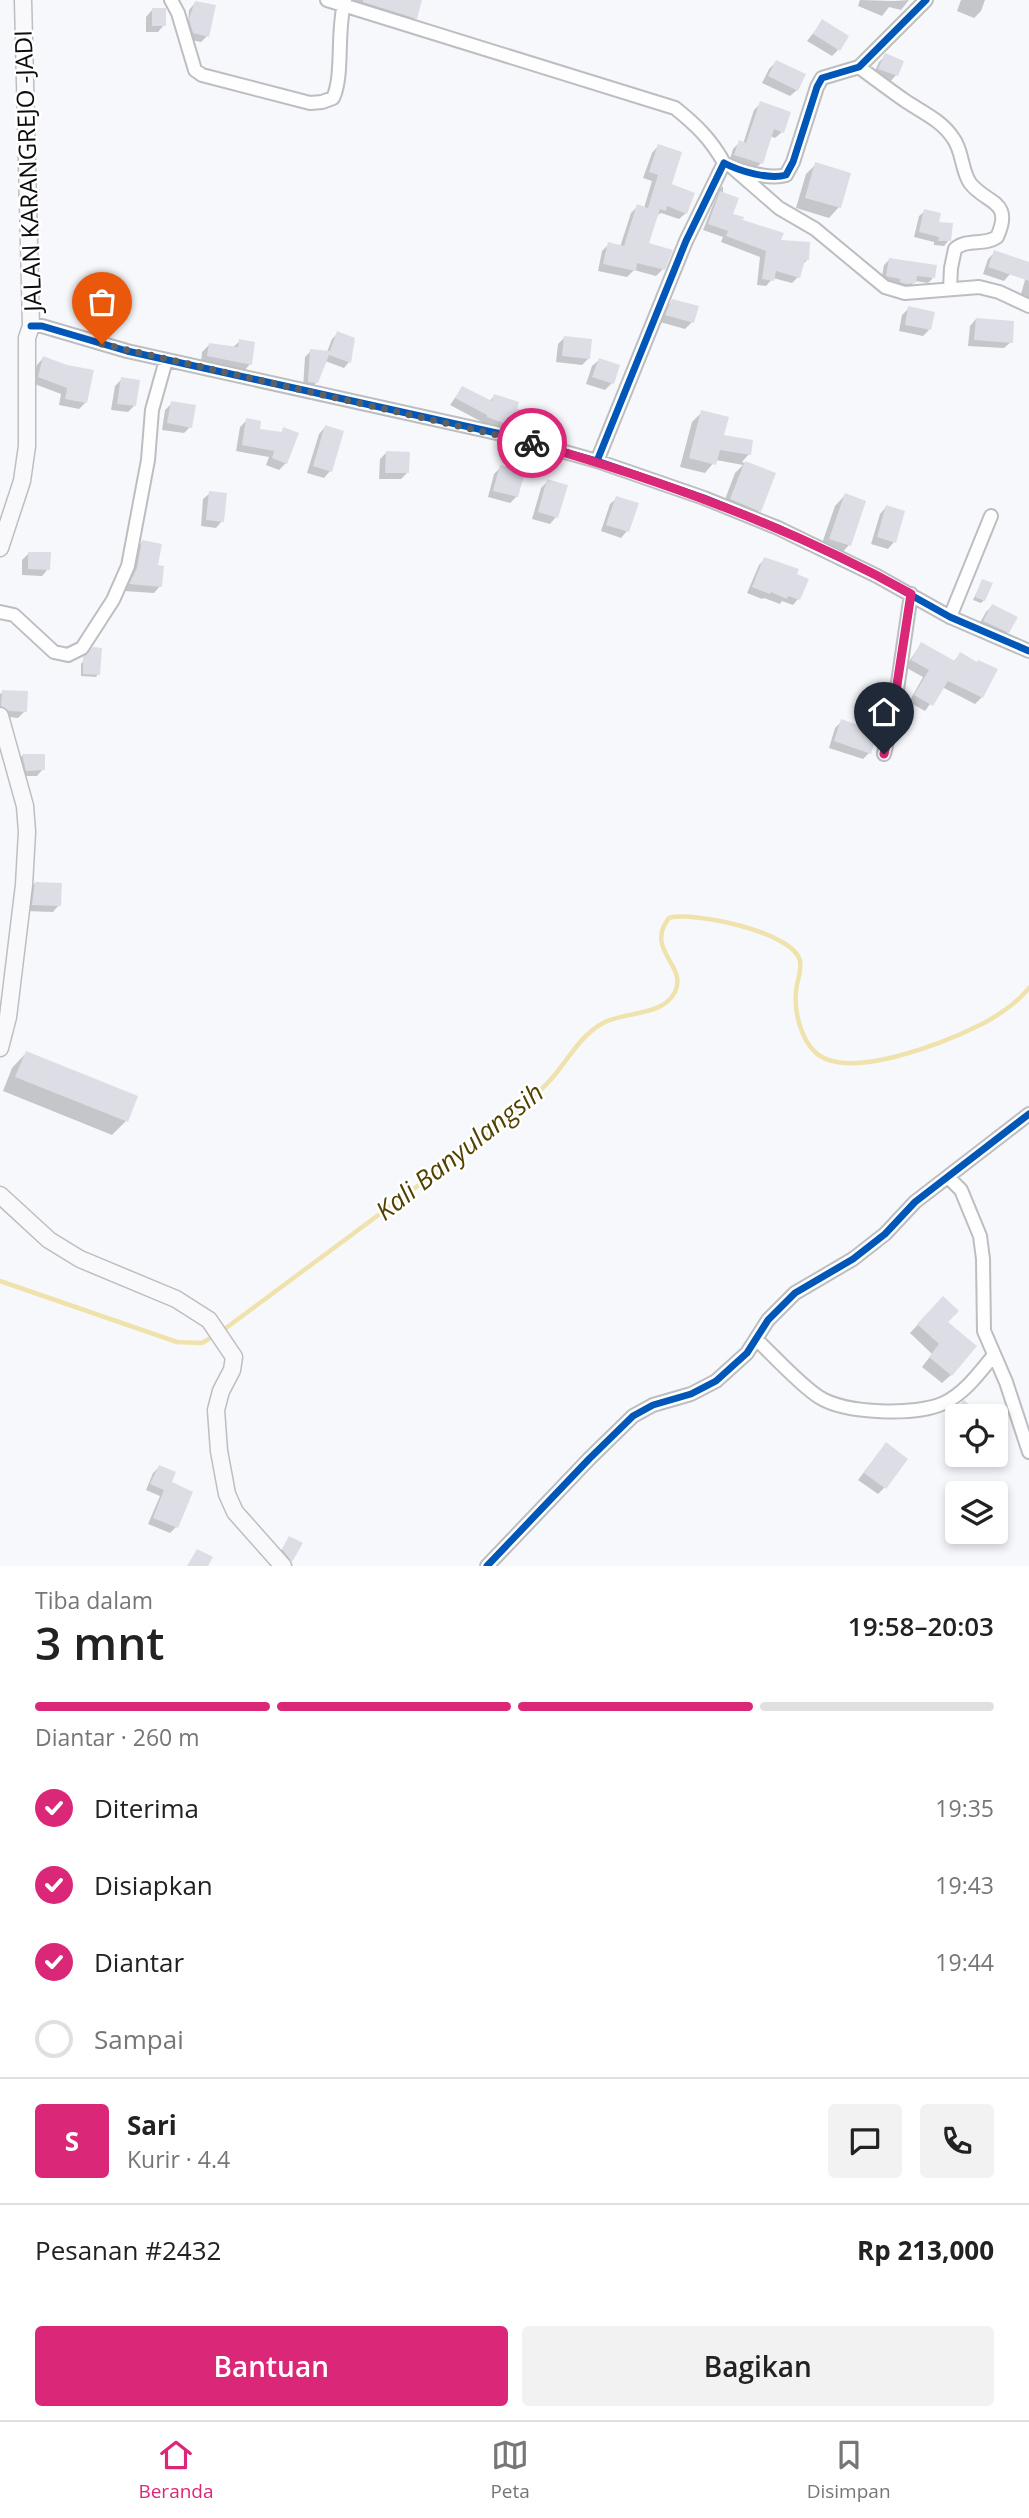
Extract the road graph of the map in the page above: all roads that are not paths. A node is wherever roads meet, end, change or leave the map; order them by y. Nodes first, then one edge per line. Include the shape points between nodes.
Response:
1 (23, 0) edge
2 (171, 0) edge
3 (327, 0) edge
4 (926, 0) edge
5 (345, 2) edge
6 (859, 67) junction
7 (728, 165) junction
8 (950, 289) junction
9 (1029, 306) edge
10 (31, 326) junction
11 (166, 360) junction
12 (597, 461) junction
13 (991, 516) dead end
14 (0, 548) edge
15 (911, 594) junction
16 (0, 612) edge
17 (950, 617) junction
18 (1029, 650) edge
19 (0, 716) edge
20 (884, 754) dead end
21 (0, 1048) edge
22 (1029, 1114) edge
23 (948, 1177) junction
24 (0, 1195) edge
25 (756, 1339) junction
26 (994, 1355) junction
27 (1029, 1452) edge
28 (283, 1566) edge
29 (487, 1566) edge

1 - 10 street, JALAN KARANGREJO -JADI
2 - 5 street via 195,70 310,103 332,98 337,90
3 - 5 street
4 - 6 street
5 - 7 street via 675,108 702,130
6 - 7 street via 820,80 786,175 777,177
6 - 8 street via 943,126 955,139 968,180 1000,208 997,237 955,249
7 - 8 street via 885,287 905,293
7 - 12 street via 718,172 686,241
8 - 9 street via 999,292
10 - 11 street
10 - 14 street, JALAN KARANGREJO -JADI via 22,481
11 - 12 street via 501,434
11 - 16 street via 152,410 148,460 128,566 113,600 82,648 68,655 54,652 14,615
12 - 15 street via 778,528
13 - 17 street
15 - 17 street
15 - 20 street
17 - 18 street
19 - 21 street via 25,806 27,832 8,1017
22 - 23 street
23 - 25 street via 853,1259 794,1293
23 - 26 street via 961,1190 980,1237 984,1331
24 - 28 street via 49,1240 80,1259 176,1299 209,1320 234,1357 216,1410 228,1494 235,1512
25 - 26 street via 820,1398 852,1408 894,1412 944,1403 972,1381
25 - 29 street via 716,1381 633,1416
26 - 27 street

